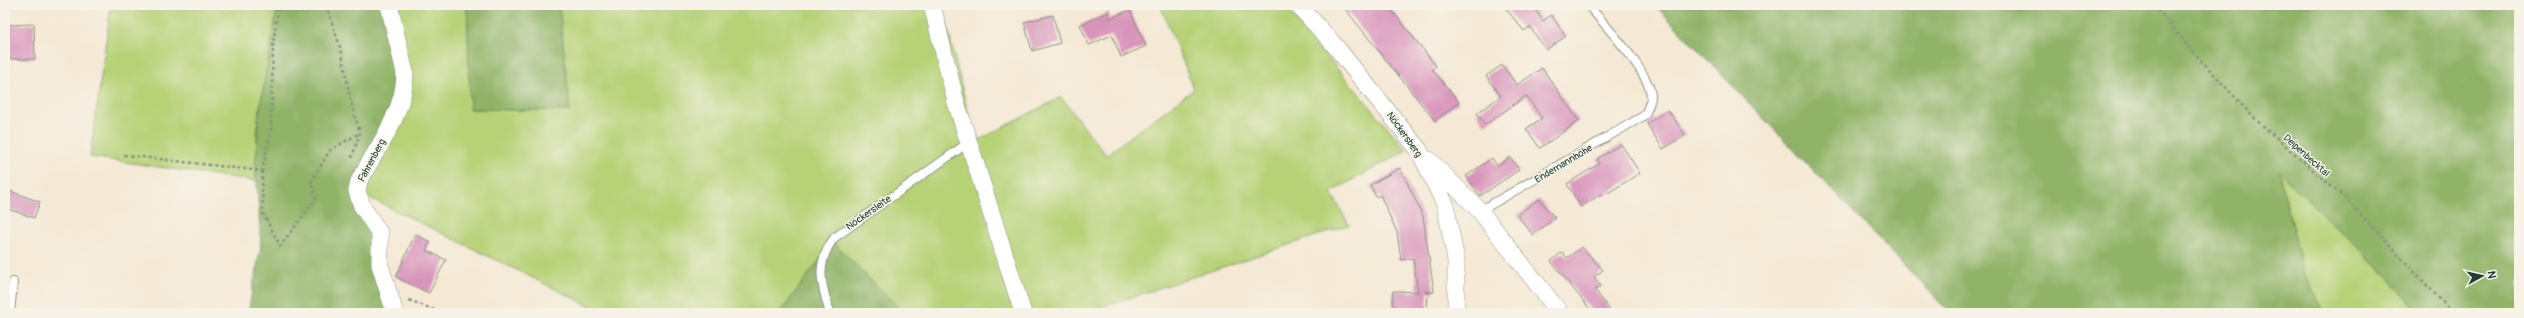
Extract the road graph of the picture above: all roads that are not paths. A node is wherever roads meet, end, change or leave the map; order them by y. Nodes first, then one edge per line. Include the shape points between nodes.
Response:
1 (389, 5) edge
2 (932, 5) edge
3 (1298, 5) edge
4 (1588, 5) edge
5 (969, 142) junction
6 (1419, 150) junction
7 (1480, 211) junction
8 (13, 282) dead end
9 (10, 313) edge
10 (395, 313) edge
11 (830, 313) edge
12 (1023, 313) edge
13 (1456, 313) edge
14 (1560, 313) edge

1 - 10 street, Fahrenberg via 405,73 405,83 397,112 359,181 357,191 362,206 380,234 380,265
2 - 5 street via 946,68
3 - 6 street, Nöckersberg via 1331,41
4 - 7 lane, Endemannhöhe via 1620,42 1643,75 1651,96 1645,115
5 - 11 lane, Nöckersleite via 834,238 825,250 821,263 824,294
5 - 12 street
6 - 7 street
6 - 13 street, Nöckersberg via 1445,204 1456,260
7 - 14 street
8 - 9 lane

